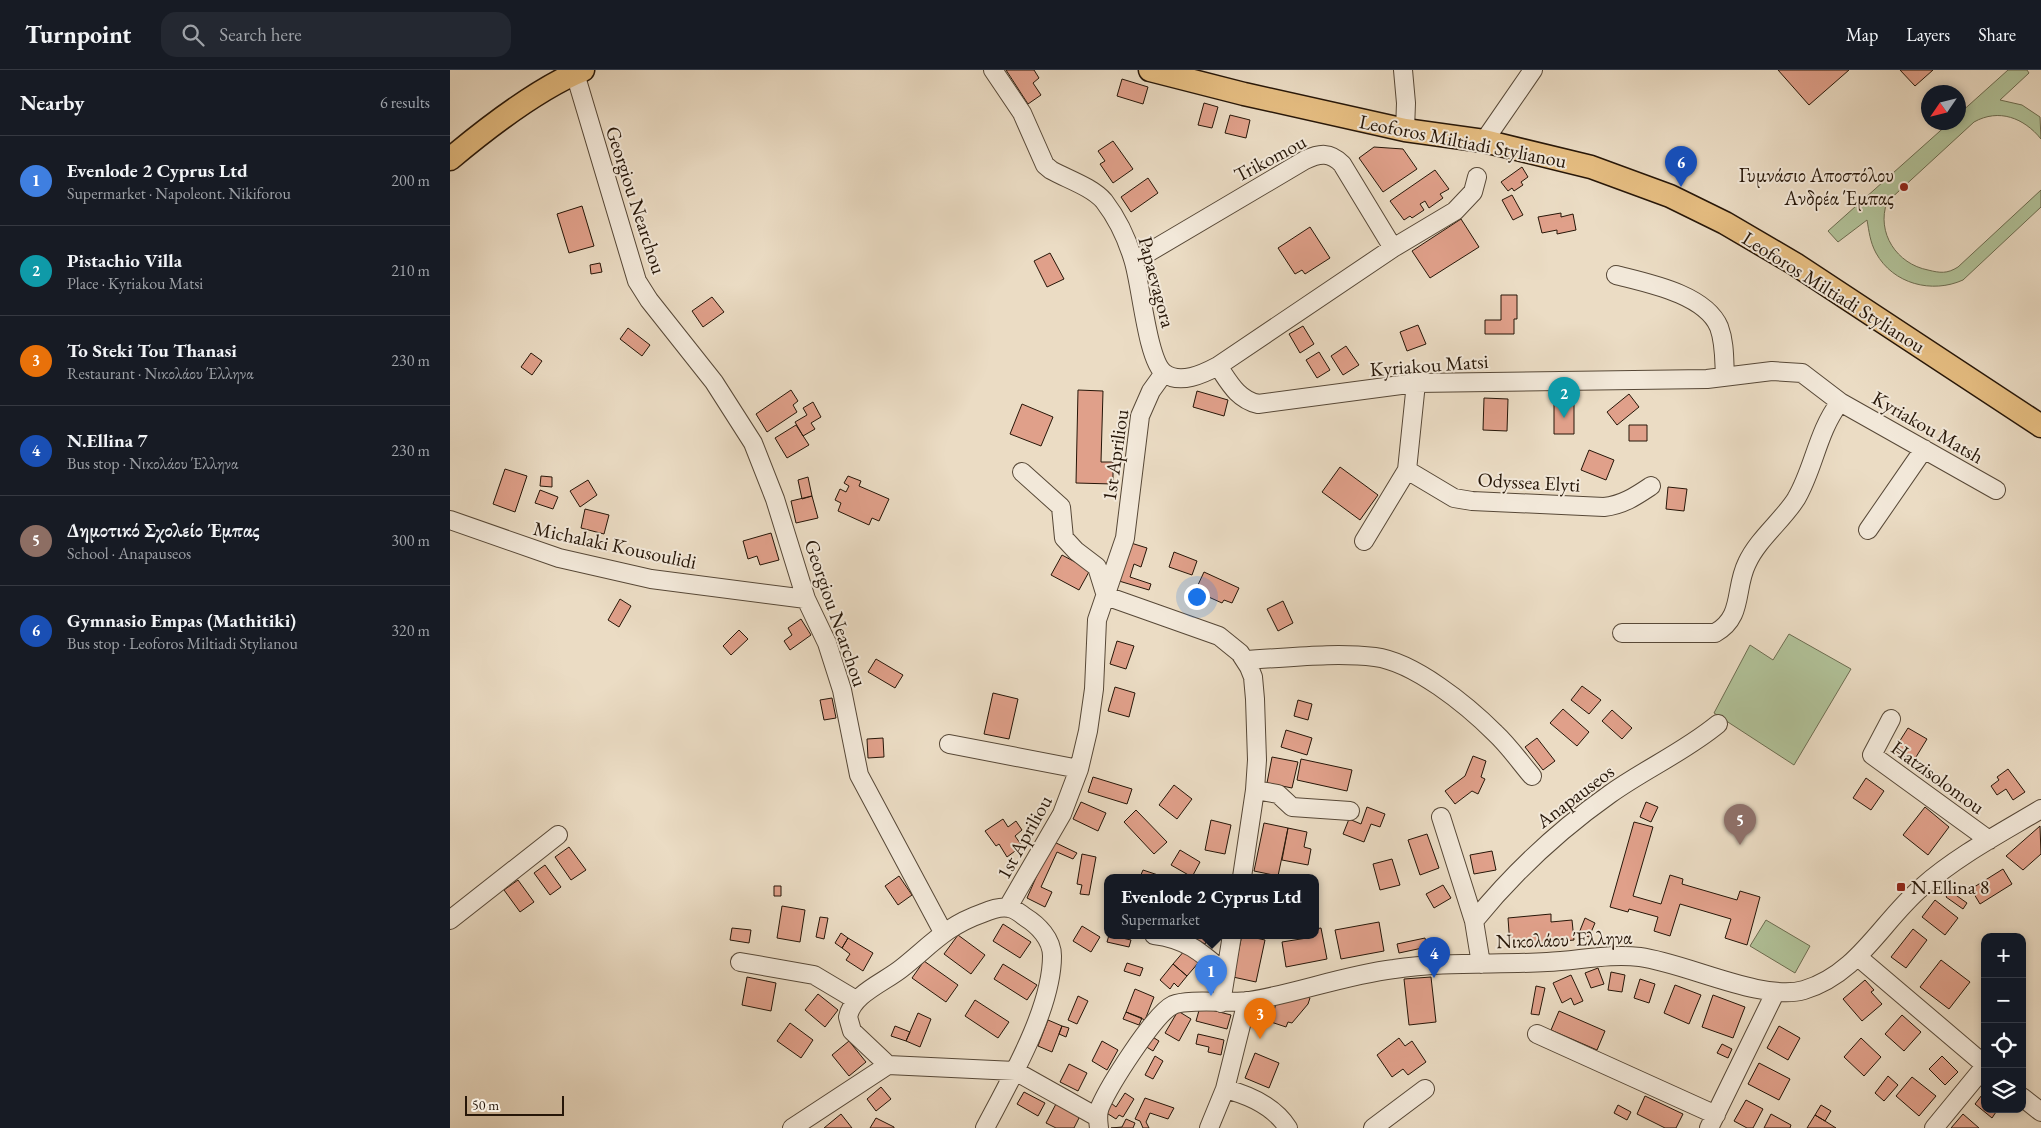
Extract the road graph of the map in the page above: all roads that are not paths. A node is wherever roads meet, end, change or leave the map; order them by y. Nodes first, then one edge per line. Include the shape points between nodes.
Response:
1 (994, 70) edge
2 (1150, 70) edge
3 (1402, 70) edge
4 (1533, 70) edge
5 (577, 71) edge
6 (1405, 130) junction
7 (1484, 141) junction
8 (450, 159) edge
9 (1477, 177) dead end
10 (1393, 248) junction
11 (1134, 260) junction
12 (1616, 275) dead end
13 (1218, 366) junction
14 (1164, 373) junction
15 (1724, 377) junction
16 (1416, 383) junction
17 (1840, 402) junction
18 (2041, 426) edge
19 (1924, 449) junction
20 (1407, 470) junction
21 (1022, 472) dead end
22 (1651, 486) dead end
23 (1996, 490) dead end
24 (450, 520) edge
25 (1868, 530) dead end
26 (1364, 541) dead end
27 (1106, 596) junction
28 (806, 598) junction
29 (1622, 633) dead end
30 (1245, 660) junction
31 (1891, 719) dead end
32 (1718, 724) dead end
33 (949, 744) dead end
34 (1079, 770) junction
35 (1532, 776) dead end
36 (1255, 790) junction
37 (2041, 809) edge
38 (1350, 810) dead end
39 (1441, 818) dead end
40 (558, 835) dead end
41 (1989, 840) junction
42 (1242, 874) edge
43 (1008, 907) junction
44 (450, 920) edge
45 (1474, 921) junction
46 (943, 932) junction
47 (1177, 939) edge
48 (1231, 939) edge
49 (1858, 957) junction
50 (740, 962) dead end
51 (1481, 964) junction
52 (1226, 974) junction
53 (1775, 993) junction
54 (856, 1000) junction
55 (1247, 1001) junction
56 (1221, 1003) junction
57 (1537, 1034) dead end
58 (1981, 1062) edge
59 (888, 1065) junction
60 (1983, 1068) edge
61 (1015, 1071) junction
62 (1225, 1089) junction
63 (1425, 1089) dead end
64 (2026, 1099) edge
65 (2041, 1112) edge
66 (1098, 1122) edge
67 (1713, 1122) edge
68 (792, 1128) edge
69 (985, 1128) edge
70 (1209, 1128) edge
71 (1288, 1128) edge
72 (1374, 1128) edge
73 (1934, 1128) edge

1 - 11 street, Papaevagora via 1022,114 1045,165 1104,202 1125,237
2 - 6 main road, Leoforos Miltiadi Stylianou
3 - 6 street
4 - 7 street
5 - 8 main road via 478,136
5 - 28 street, Georgiou Nearchou via 637,281 714,382 753,443 773,492
6 - 7 main road, Leoforos Miltiadi Stylianou
7 - 18 main road, Leoforos Miltiadi Stylianou via 1591,167 1670,196 1725,223 1796,264
9 - 10 street via 1472,192 1455,211
10 - 11 street, Trikomou via 1342,164 1326,154 1305,160
10 - 13 street
11 - 14 street, Papaevagora via 1154,354
12 - 15 street via 1675,291 1706,310 1718,325 1724,344
13 - 14 street via 1191,377 1180,378
13 - 16 street, Kyriakou Matsi via 1238,394 1247,402 1258,404
14 - 27 street, 1st Apriliou via 1151,391 1140,416 1125,538
15 - 16 street, Kyriakou Matsi
15 - 17 street, Kyriakou Matsh via 1772,371 1802,372
16 - 20 street
17 - 19 street, Kyriakou Matsh
17 - 29 street via 1829,417 1796,498 1746,563 1733,615 1727,626 1715,633
19 - 23 street, Kyriakou Matsh
19 - 25 street
20 - 22 street, Odyssea Elyti via 1454,498 1472,501 1617,506
20 - 26 street
21 - 27 street via 1060,507 1064,538 1097,567
24 - 28 street, Michalaki Kousoulidi via 560,558 651,578
27 - 30 street via 1219,636
27 - 34 street, 1st Apriliou via 1097,620 1094,688
28 - 46 street, Georgiou Nearchou via 827,643 842,690 858,775
30 - 35 street via 1352,656 1397,662 1430,682 1496,733
30 - 36 street via 1253,677 1256,699
31 - 41 street, Hatzisolomou via 1872,755
32 - 45 street, Anapauseos via 1609,795 1561,833
33 - 34 street
34 - 43 street, 1st Apriliou via 1062,814
36 - 38 street via 1278,794 1292,807
36 - 42 street
37 - 41 street, Νικολάου Έλληνα
39 - 45 street
40 - 44 street
41 - 49 street, Νικολάου Έλληνα via 1921,887
43 - 46 street via 969,918
43 - 61 street via 1039,928 1052,955 1038,1018
45 - 51 street
46 - 54 street via 902,968
47 - 52 street via 1187,943
48 - 52 street
49 - 53 street, Νικολάου Έλληνα via 1817,985 1790,993
49 - 58 street
50 - 54 street via 814,975
51 - 53 street, Νικολάου Έλληνα via 1640,957
51 - 55 street, Νικολάου Έλληνα via 1390,969
52 - 56 street
53 - 67 street
54 - 59 street via 848,1017 852,1031
55 - 56 street, Νικολάου Έλληνα
55 - 62 street
56 - 66 street, Νικολάου Έλληνα via 1179,1004 1168,1008 1124,1063 1101,1106
57 - 67 street
59 - 61 street
59 - 68 street
60 - 73 street
61 - 66 street
61 - 69 street
62 - 70 street
62 - 71 street via 1249,1095 1268,1107
63 - 72 street
64 - 65 street

